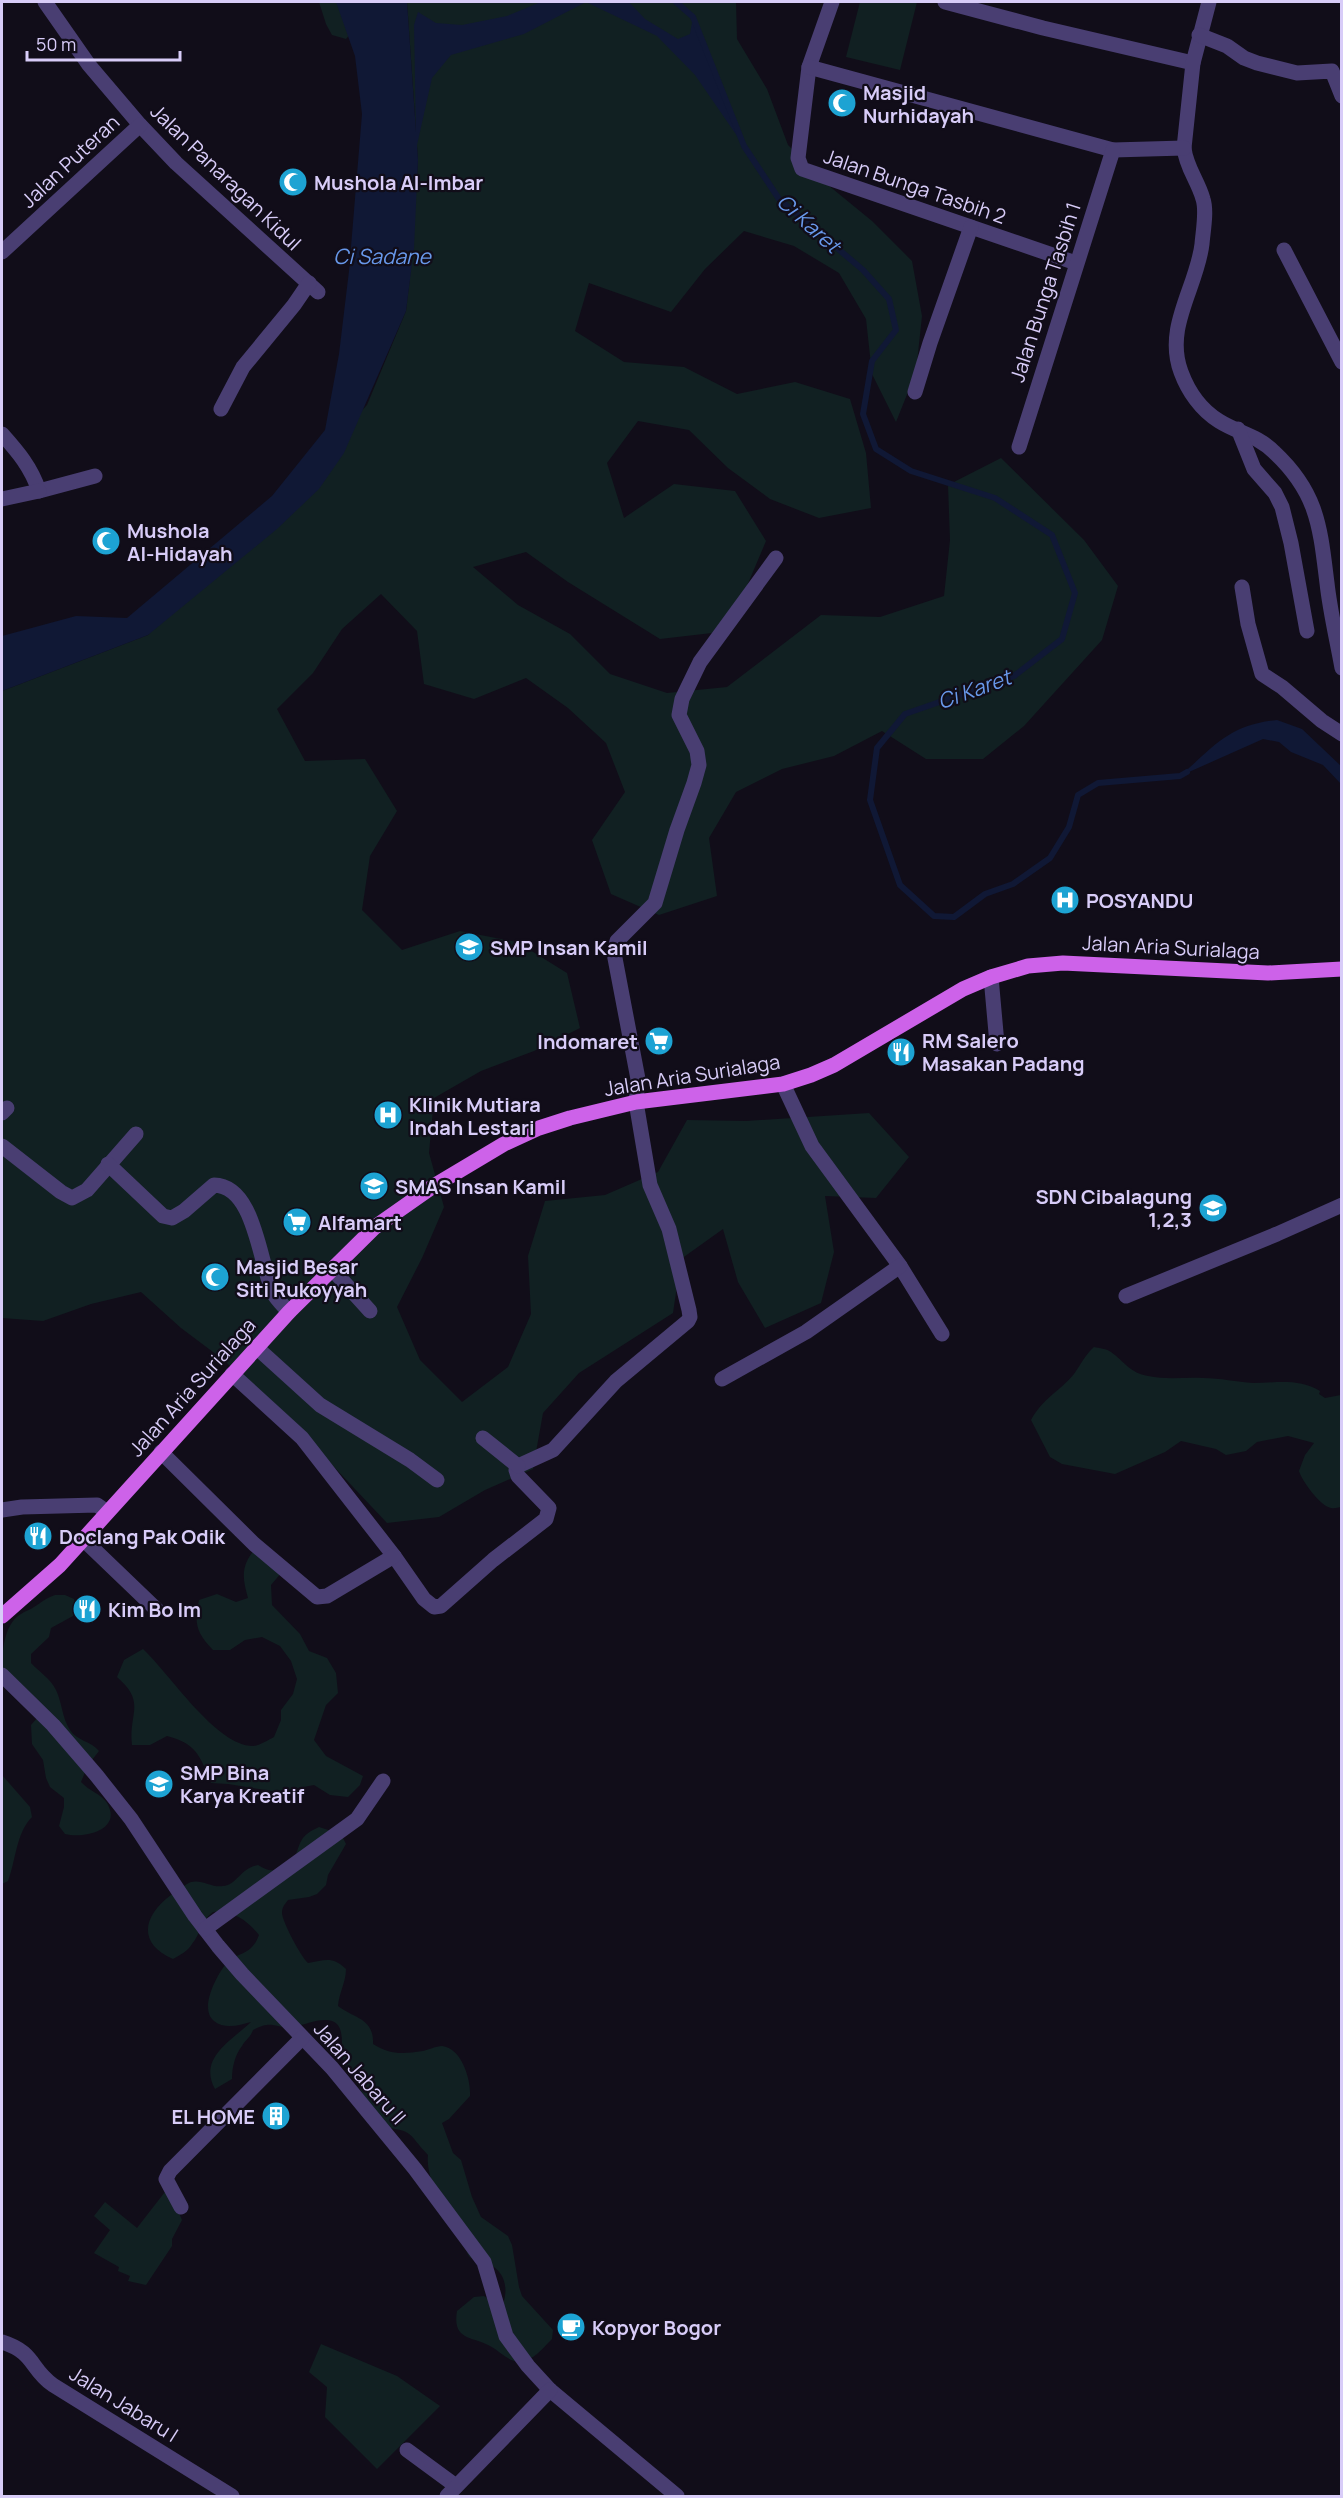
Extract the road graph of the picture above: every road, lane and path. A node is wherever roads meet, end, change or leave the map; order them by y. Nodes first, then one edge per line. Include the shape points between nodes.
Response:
1 (45, 2) edge
2 (832, 2) edge
3 (945, 2) edge
4 (1209, 2) edge
5 (1199, 35) junction
6 (1193, 63) junction
7 (809, 67) junction
8 (1341, 96) edge
9 (140, 125) junction
10 (1184, 148) junction
11 (1113, 150) junction
12 (971, 227) junction
13 (1284, 250) dead end
14 (2, 252) edge
15 (1076, 263) junction
16 (1341, 362) edge
17 (915, 392) dead end
18 (221, 409) dead end
19 (1238, 429) junction
20 (2, 434) edge
21 (1019, 447) dead end
22 (95, 476) dead end
23 (39, 491) junction
24 (2, 499) edge
25 (776, 558) dead end
26 (1341, 577) edge
27 (1327, 582) junction
28 (1242, 587) dead end
29 (1306, 632) dead end
30 (1341, 668) edge
31 (1341, 734) edge
32 (1341, 969) edge
33 (991, 977) junction
34 (997, 1044) dead end
35 (783, 1084) junction
36 (636, 1102) junction
37 (136, 1134) dead end
38 (2, 1146) edge
39 (108, 1164) junction
40 (1341, 1205) edge
41 (900, 1266) junction
42 (332, 1269) junction
43 (1126, 1296) dead end
44 (370, 1311) dead end
45 (289, 1312) junction
46 (942, 1334) dead end
47 (256, 1347) junction
48 (232, 1374) junction
49 (722, 1379) dead end
50 (483, 1438) dead end
51 (161, 1452) junction
52 (518, 1466) junction
53 (437, 1480) dead end
54 (2, 1510) edge
55 (107, 1512) junction
56 (83, 1539) junction
57 (394, 1556) junction
58 (157, 1610) dead end
59 (2, 1616) edge
60 (2, 1675) edge
61 (383, 1781) dead end
62 (205, 1929) junction
63 (302, 2038) junction
64 (181, 2206) dead end
65 (2, 2343) edge
66 (550, 2390) junction
67 (407, 2450) dead end
68 (451, 2491) edge
69 (232, 2496) edge
70 (677, 2496) edge

1 - 9 street, Jalan Panaragan Kidul via 89,65
2 - 7 street, Jalan Bunga Tasbih 2
3 - 6 street
4 - 5 street
5 - 6 street
5 - 8 street via 1257,63 1297,73 1332,71
6 - 10 street
7 - 11 street
7 - 12 street, Jalan Bunga Tasbih 2 via 798,158 802,169
9 - 14 street, Jalan Puteran
9 - 18 street, Jalan Panaragan Kidul via 176,163 314,287 294,305 243,367
10 - 11 street
10 - 19 street via 1204,201 1202,246 1176,331 1175,350 1180,371 1198,403 1220,422
11 - 15 street, Jalan Bunga Tasbih 1
12 - 15 street, Jalan Bunga Tasbih 2
12 - 17 street
13 - 16 street
15 - 21 street, Jalan Bunga Tasbih 1
19 - 27 street via 1274,451 1308,494 1322,538
19 - 29 street via 1254,469 1282,507
20 - 23 street via 28,465
22 - 23 street
23 - 24 street
25 - 36 street via 700,662 682,699 680,715 697,751 699,765 655,903 617,940 614,953 638,1078
26 - 27 street
27 - 30 street
28 - 31 street via 1262,674
32 - 33 main road, Jalan Aria Surialaga via 1268,973 1063,963 1028,966
33 - 34 street
33 - 35 main road, Jalan Aria Surialaga via 963,989 834,1065
35 - 36 main road, Jalan Aria Surialaga
35 - 41 street via 812,1146
36 - 42 main road, Jalan Aria Surialaga via 539,1128 471,1162 392,1214
36 - 52 street via 650,1185 669,1229 690,1317 616,1381 553,1450
37 - 39 street
38 - 39 street via 72,1198 87,1190
39 - 45 street via 163,1216 172,1218 214,1185 234,1192 247,1211 274,1295
40 - 43 street
41 - 46 street
41 - 49 street via 806,1332
42 - 44 street
42 - 45 main road, Jalan Aria Surialaga
45 - 47 main road, Jalan Aria Surialaga
47 - 48 main road, Jalan Aria Surialaga
47 - 53 street via 320,1405
48 - 51 main road, Jalan Aria Surialaga
48 - 57 street via 302,1438
50 - 52 street
51 - 55 main road, Jalan Aria Surialaga
51 - 57 street via 254,1544 317,1597 327,1596
52 - 57 street via 518,1476 549,1508 546,1519 441,1606 435,1607 424,1599
54 - 55 street via 98,1505
55 - 56 main road, Jalan Aria Surialaga
56 - 58 street
56 - 59 main road, Jalan Aria Surialaga
60 - 62 street, Jalan Jabaru II via 97,1776
61 - 62 street via 357,1819
62 - 63 street, Jalan Jabaru II
63 - 64 street via 168,2175 166,2179
63 - 66 street, Jalan Jabaru II via 332,2068 415,2169 484,2262 506,2336
65 - 69 street, Jalan Jabaru I via 21,2350 45,2380
66 - 68 street
66 - 70 street, Jalan Jabaru II
67 - 68 street

